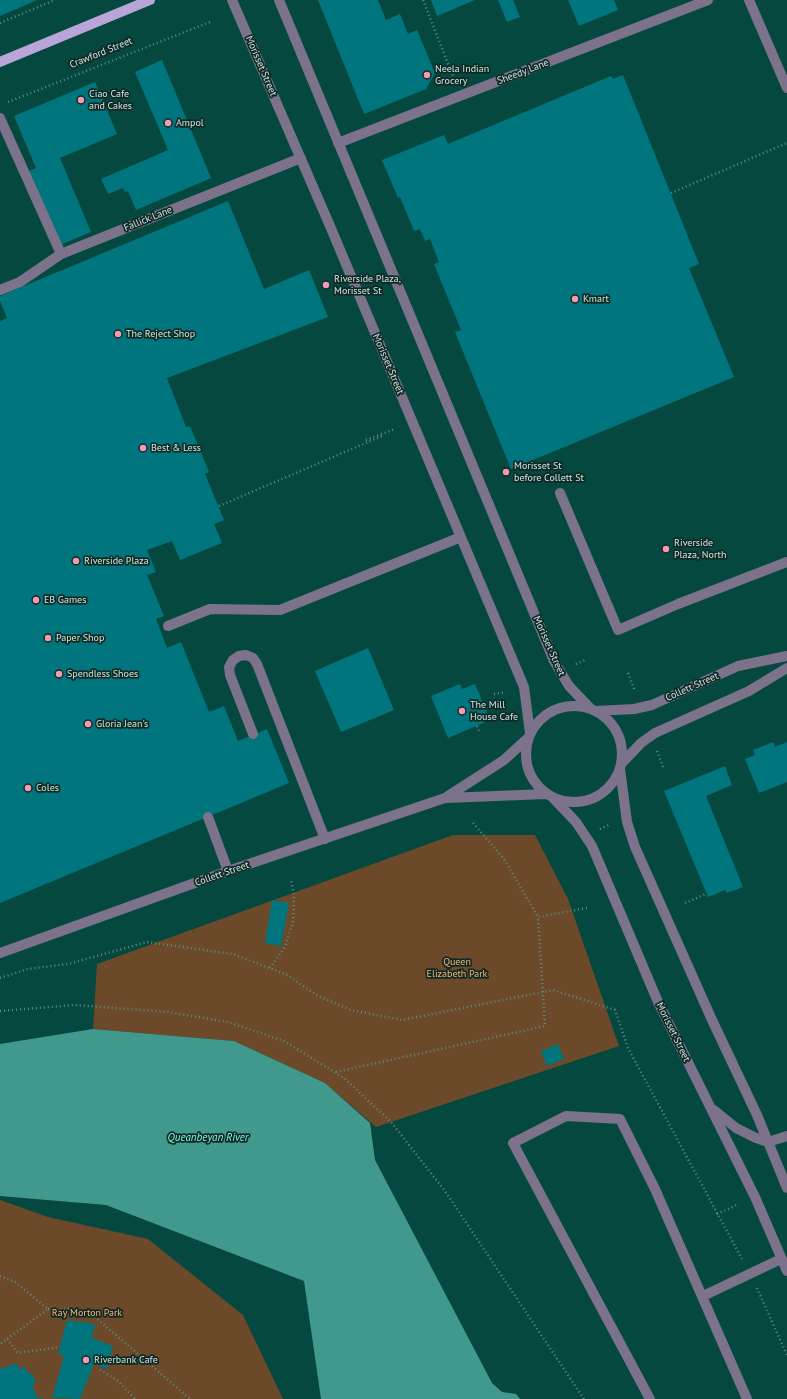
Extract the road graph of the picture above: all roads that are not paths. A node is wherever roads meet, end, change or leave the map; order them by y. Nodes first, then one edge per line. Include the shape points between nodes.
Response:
1 (150, 0) edge
2 (232, 0) edge
3 (279, 0) edge
4 (708, 0) edge
5 (749, 0) edge
6 (0, 62) edge
7 (787, 88) edge
8 (0, 118) edge
9 (338, 143) junction
10 (301, 158) junction
11 (61, 254) junction
12 (0, 290) edge
13 (560, 493) dead end
14 (461, 537) junction
15 (787, 562) edge
16 (168, 626) dead end
17 (787, 656) edge
18 (787, 668) edge
19 (593, 710) junction
20 (253, 734) dead end
21 (529, 735) junction
22 (621, 766) junction
23 (549, 796) junction
24 (445, 798) junction
25 (208, 817) dead end
26 (325, 839) junction
27 (228, 871) junction
28 (0, 953) edge
29 (706, 1099) junction
30 (787, 1136) edge
31 (768, 1142) junction
32 (787, 1188) edge
33 (781, 1259) junction
34 (787, 1271) edge
35 (703, 1296) junction
36 (650, 1399) edge
37 (747, 1399) edge

1 - 6 main road
2 - 10 street, Morisset Street
3 - 9 street, Morisset Street
4 - 9 street, Sheedy Lane
5 - 7 street
8 - 11 street
9 - 19 street, Morisset Street via 554,661 569,686
10 - 11 street, Fallick Lane
10 - 14 street, Morisset Street
11 - 12 street, Fallick Lane via 20,282
13 - 15 street via 618,630
14 - 16 street via 280,610 210,609
14 - 21 street, Morisset Street via 524,687
17 - 19 street, Collett Street via 738,666 652,705 634,709
18 - 22 street via 749,691 655,733 641,743
19 - 21 street via 574,706 552,711 539,720
19 - 22 street via 608,719 619,737 622,750
20 - 26 street via 230,674 229,667 238,656 246,655 253,658 257,664
21 - 23 street via 525,753 528,769 535,783
21 - 24 street, Collett Street via 504,760
22 - 23 street via 611,785 593,799 570,803
22 - 31 street via 627,822 634,847
23 - 24 street, Collett Street
23 - 29 street, Morisset Street via 576,822 592,846 658,1002
24 - 26 street, Collett Street
25 - 27 street
26 - 27 street, Collett Street
27 - 28 street, Collett Street
29 - 31 street via 716,1112 736,1128
29 - 33 street, Morisset Street via 755,1197
30 - 31 street
31 - 32 street
33 - 34 street, Morisset Street
33 - 35 street
35 - 36 street via 620,1119 566,1116 513,1143
35 - 37 street

